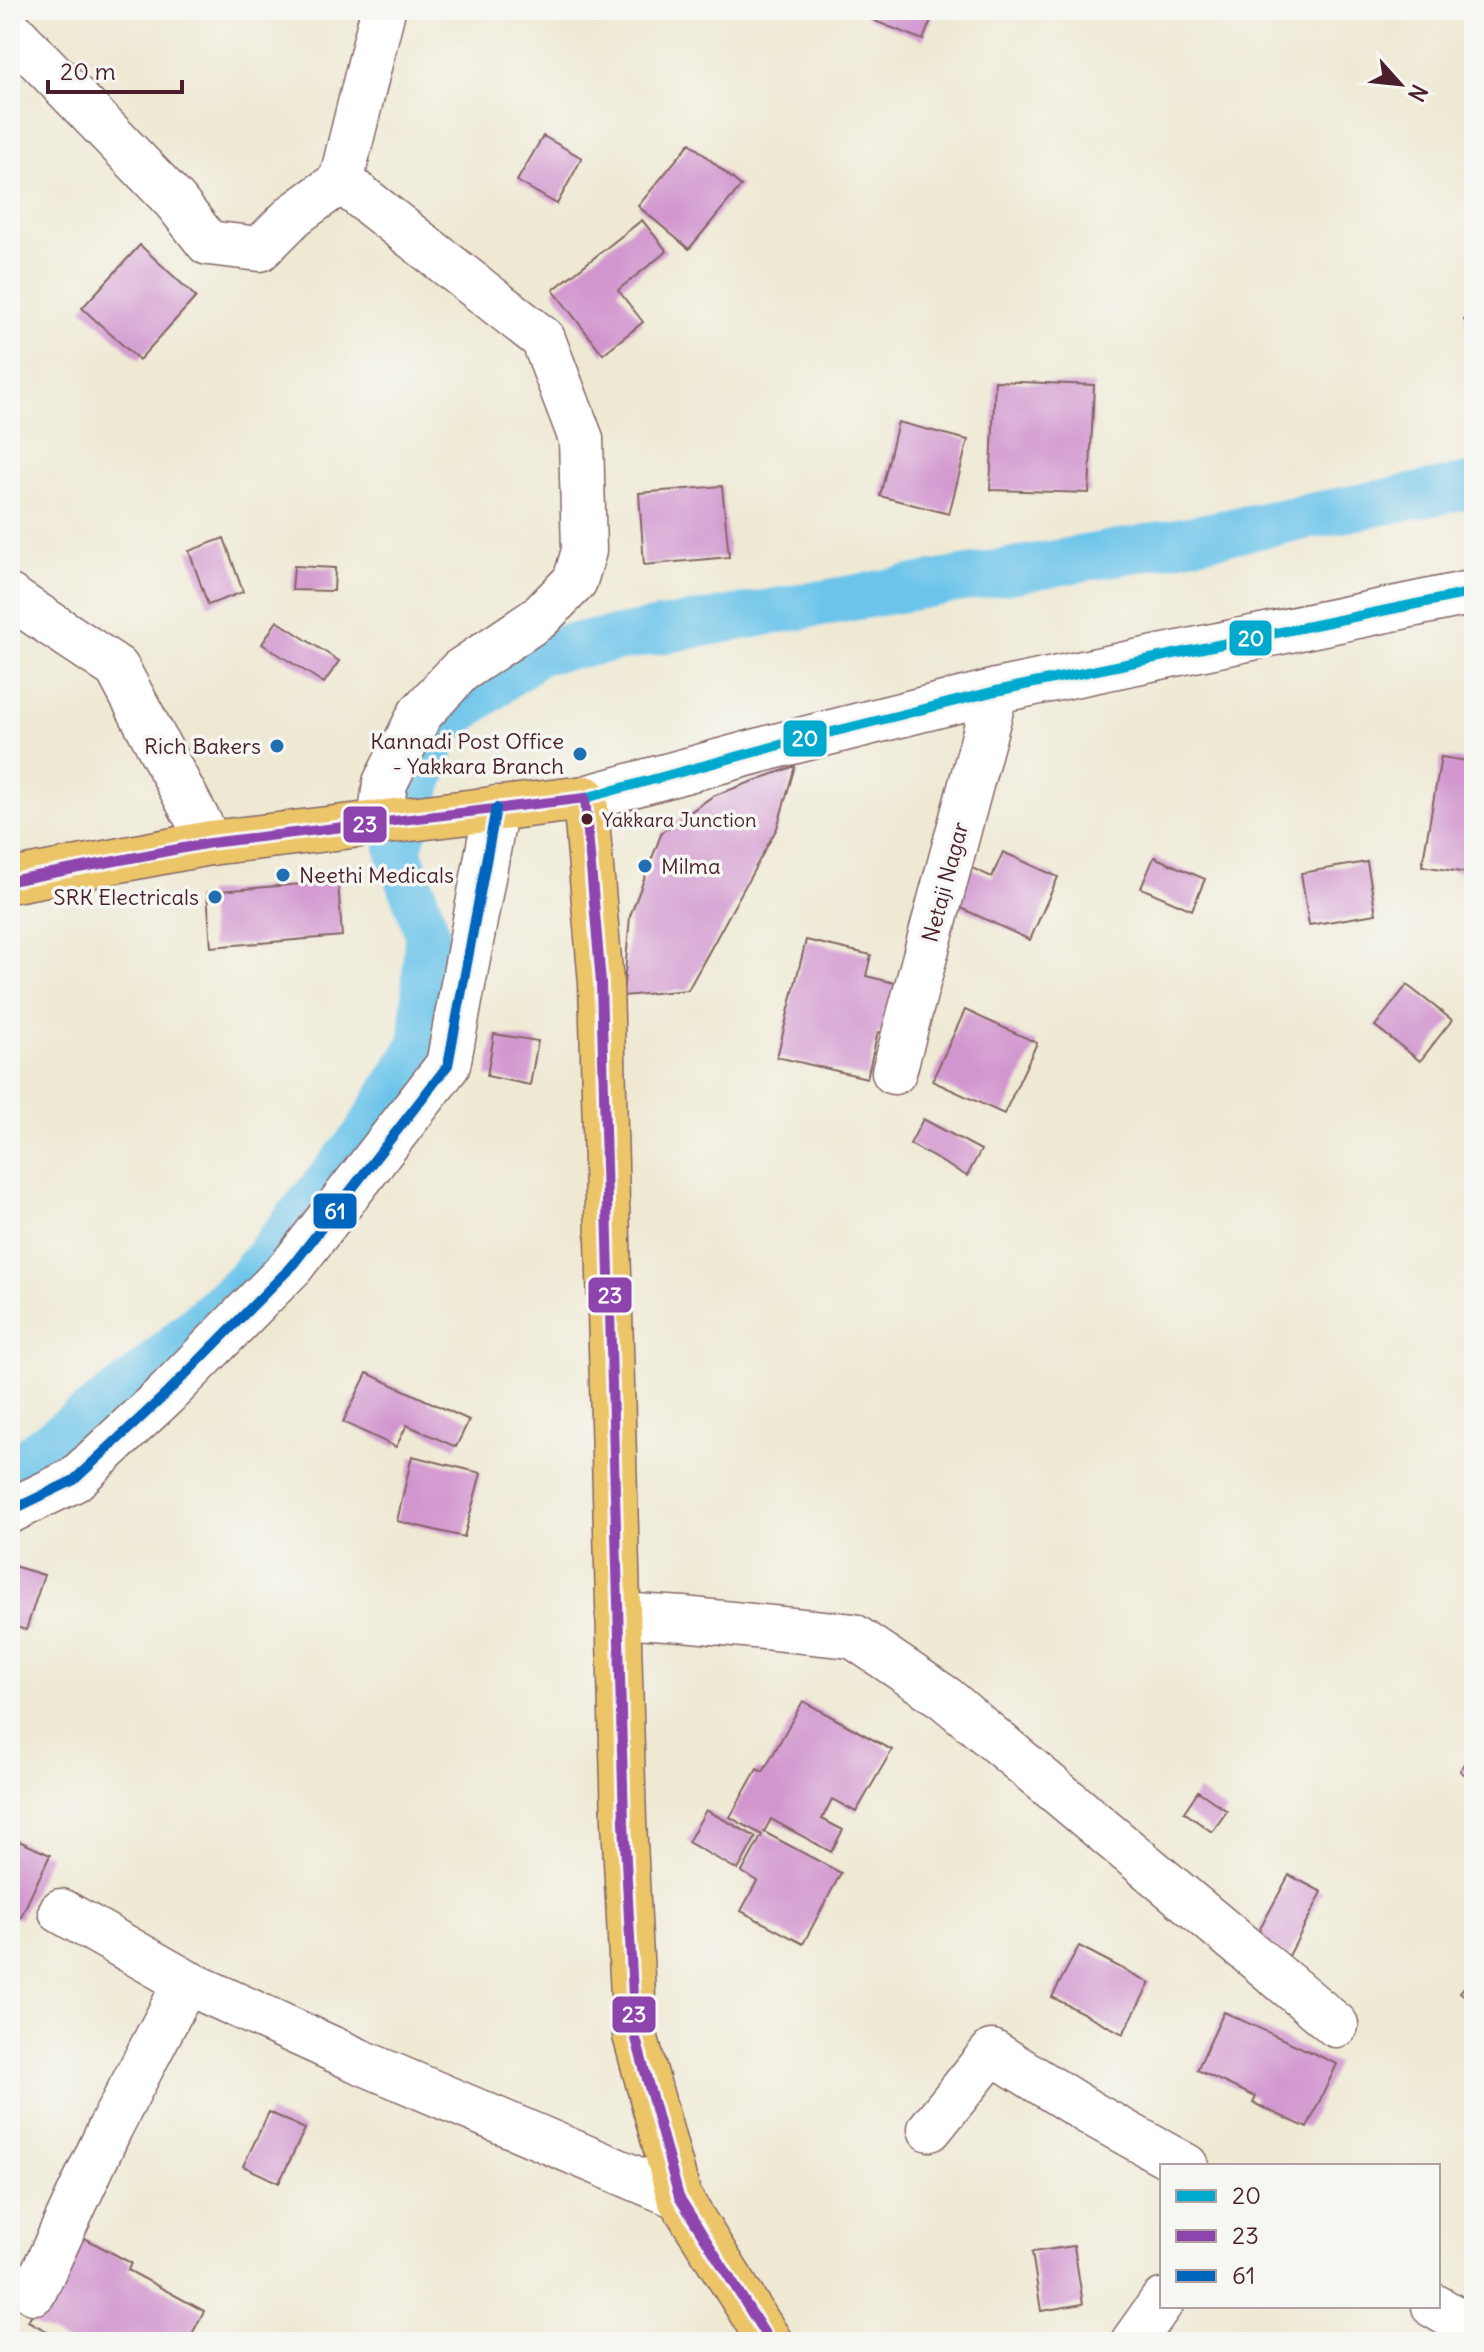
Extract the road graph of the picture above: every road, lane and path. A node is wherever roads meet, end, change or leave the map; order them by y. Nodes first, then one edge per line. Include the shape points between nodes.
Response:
1 (383, 10) edge
2 (10, 30) edge
3 (341, 181) junction
4 (1474, 592) edge
5 (10, 597) edge
6 (996, 691) junction
7 (585, 798) junction
8 (494, 808) junction
9 (382, 822) junction
10 (210, 843) junction
11 (10, 881) edge
12 (894, 1072) dead end
13 (10, 1511) edge
14 (618, 1615) junction
15 (61, 1911) dead end
16 (186, 1982) junction
17 (1336, 2025) dead end
18 (930, 2129) dead end
19 (1182, 2164) edge
20 (679, 2197) junction
21 (34, 2292) dead end
22 (1160, 2304) edge
23 (1437, 2308) edge
24 (1474, 2329) edge
25 (770, 2342) edge
26 (1133, 2342) edge

1 - 3 street
2 - 3 street via 175,201 208,243 260,249 294,215
3 - 9 street via 543,339 581,439 584,551 575,581 539,618 460,671 420,714 385,783
4 - 6 street
5 - 10 street via 117,668
6 - 7 street
6 - 12 street, Netaji Nagar
7 - 8 main road
7 - 14 main road via 601,983
8 - 9 main road
8 - 13 street via 448,1065 292,1266 74,1480
9 - 10 main road
10 - 11 main road
14 - 17 street via 853,1636 945,1698
14 - 20 main road via 635,2035
15 - 16 street
16 - 20 street
16 - 21 street
18 - 19 street via 992,2052
20 - 25 main road
22 - 26 street
23 - 24 street

